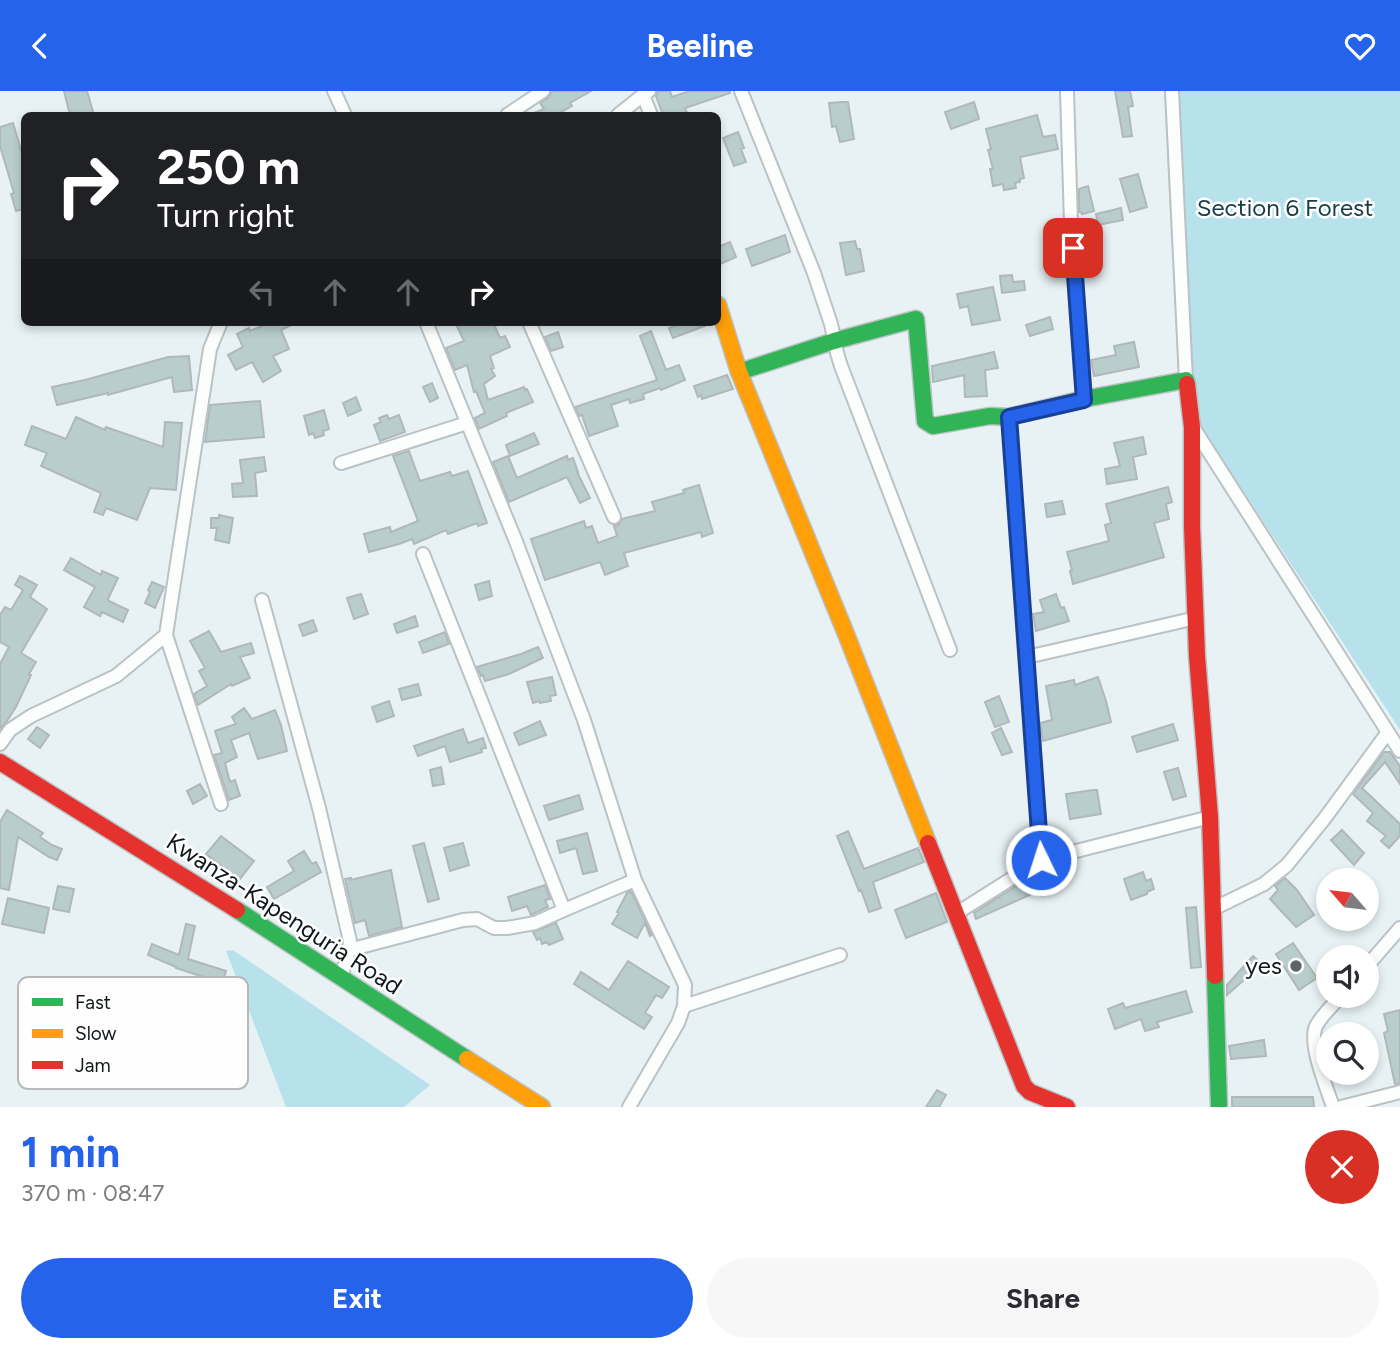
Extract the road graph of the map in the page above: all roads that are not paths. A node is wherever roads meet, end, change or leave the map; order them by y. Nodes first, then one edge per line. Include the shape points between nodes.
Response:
1 (334, 91) edge
2 (543, 91) edge
3 (741, 91) edge
4 (1067, 91) edge
5 (1172, 91) edge
6 (646, 93) edge
7 (344, 112) edge
8 (512, 112) edge
9 (622, 112) edge
10 (649, 112) edge
11 (721, 315) edge
12 (219, 326) edge
13 (428, 326) edge
14 (531, 326) edge
15 (834, 341) junction
16 (738, 372) junction
17 (1186, 380) junction
18 (1084, 400) junction
19 (1009, 417) junction
20 (467, 423) junction
21 (1192, 426) junction
22 (341, 463) dead end
23 (614, 517) dead end
24 (423, 554) dead end
25 (262, 600) dead end
26 (1196, 618) junction
27 (166, 635) junction
28 (950, 650) dead end
29 (1027, 657) junction
30 (1388, 733) junction
31 (0, 744) edge
32 (1400, 751) edge
33 (0, 762) edge
34 (221, 804) dead end
35 (1210, 817) junction
36 (1041, 860) junction
37 (635, 880) junction
38 (1213, 909) junction
39 (564, 910) junction
40 (957, 913) junction
41 (1400, 928) edge
42 (349, 950) junction
43 (1379, 952) edge
44 (841, 955) dead end
45 (341, 978) junction
46 (684, 1006) junction
47 (1331, 1008) edge
48 (1400, 1092) edge
49 (542, 1107) edge
50 (629, 1107) edge
51 (1067, 1107) edge
52 (1219, 1107) edge
53 (1333, 1107) edge
54 (1341, 1107) edge

1 - 7 street
2 - 8 street
3 - 15 street via 814,273
4 - 18 street
5 - 17 street
6 - 9 street
6 - 10 street
11 - 16 street
12 - 27 street via 210,349
13 - 20 street
14 - 23 street
15 - 16 street
15 - 19 street via 916,319 925,421 933,426
15 - 28 street
16 - 40 street
17 - 18 street
17 - 21 street
18 - 19 street
19 - 29 street
20 - 22 street
20 - 37 street via 584,720
21 - 26 street
21 - 30 street
24 - 39 street
25 - 42 street via 319,808
26 - 29 street
26 - 35 street
27 - 31 street via 116,676 31,716 10,730
27 - 34 street
29 - 36 street
30 - 32 street
30 - 38 street via 1287,865 1264,884
33 - 45 street, Kwanza-Kapenguria Road
35 - 36 street
35 - 38 street
36 - 40 street
37 - 39 street
37 - 46 street via 685,985
38 - 52 street
39 - 42 street via 535,923 507,928 463,920
40 - 51 street via 1024,1086
41 - 43 street
42 - 45 street
44 - 46 street
45 - 49 street, Kwanza-Kapenguria Road
46 - 50 street
47 - 53 street via 1315,1028 1314,1038
48 - 54 street

